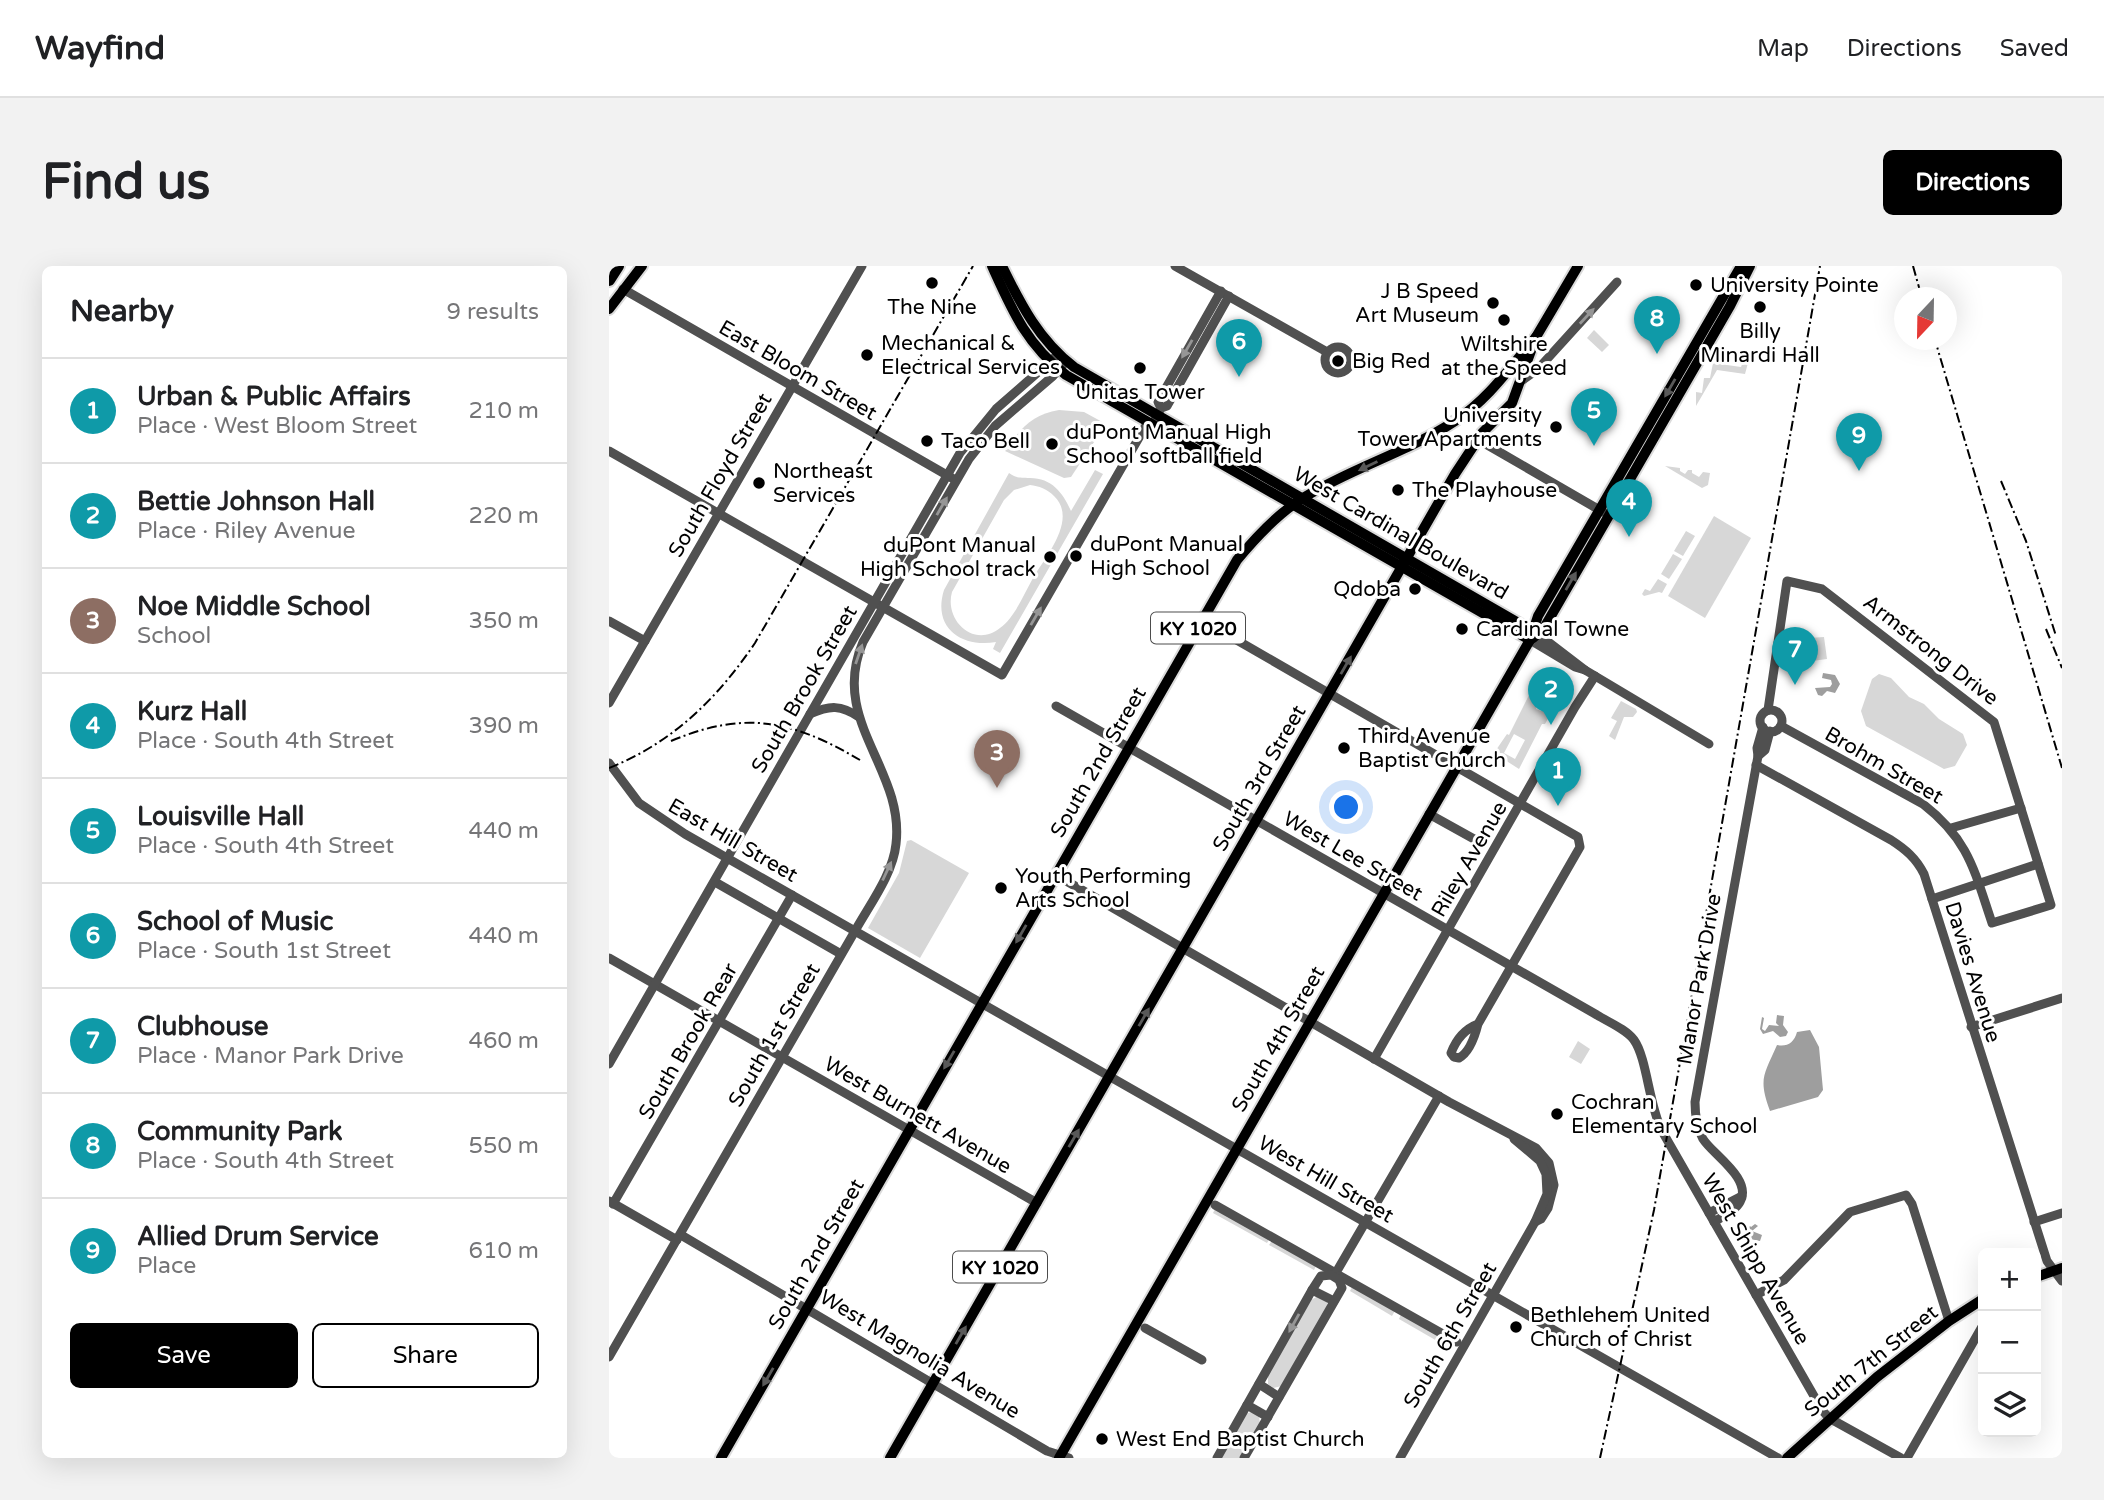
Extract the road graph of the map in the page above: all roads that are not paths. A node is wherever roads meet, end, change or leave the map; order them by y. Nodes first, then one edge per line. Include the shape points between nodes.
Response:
1 (618, 266) edge
2 (642, 266) edge
3 (862, 266) edge
4 (992, 266) edge
5 (1002, 266) edge
6 (1175, 266) edge
7 (1578, 266) edge
8 (1741, 266) edge
9 (1749, 266) edge
10 (609, 280) edge
11 (1617, 282) dead end
12 (623, 289) junction
13 (1225, 294) junction
14 (609, 309) edge
15 (1537, 337) junction
16 (1328, 352) dead end
17 (1058, 361) junction
18 (1521, 381) junction
19 (1500, 382) junction
20 (791, 386) junction
21 (1510, 406) junction
22 (1155, 417) junction
23 (1477, 439) junction
24 (609, 451) edge
25 (947, 475) junction
26 (956, 481) junction
27 (1298, 502) junction
28 (718, 513) junction
29 (1604, 513) junction
30 (1405, 562) junction
31 (1787, 581) joint
32 (874, 602) junction
33 (883, 608) junction
34 (1202, 620) junction
35 (609, 621) edge
36 (1534, 635) junction
37 (645, 641) junction
38 (1595, 676) junction
39 (1329, 693) junction
40 (609, 703) edge
41 (1056, 706) dead end
42 (1768, 710) junction
43 (810, 714) junction
44 (859, 718) junction
45 (1781, 726) junction
46 (1766, 729) junction
47 (1709, 744) dead end
48 (1129, 748) junction
49 (1757, 761) junction
50 (609, 763) edge
51 (1457, 766) junction
52 (1521, 803) junction
53 (2021, 808) junction
54 (1429, 814) junction
55 (1257, 821) junction
56 (1951, 828) junction
57 (1483, 844) dead end
58 (728, 858) junction
59 (2038, 864) junction
60 (1056, 875) junction
61 (715, 882) junction
62 (1978, 884) junction
63 (1384, 893) junction
64 (792, 895) junction
65 (1932, 899) junction
66 (778, 918) junction
67 (1992, 923) joint
68 (1448, 930) junction
69 (855, 931) junction
70 (1183, 948) junction
71 (841, 954) junction
72 (609, 958) edge
73 (1511, 967) junction
74 (655, 985) junction
75 (2062, 998) edge
76 (982, 1003) junction
77 (719, 1021) junction
78 (1310, 1021) junction
79 (1478, 1024) dead end
80 (1971, 1027) junction
81 (1632, 1038) joint
82 (782, 1057) junction
83 (1374, 1059) junction
84 (609, 1064) edge
85 (1110, 1076) junction
86 (1439, 1096) junction
87 (909, 1130) junction
88 (1237, 1149) junction
89 (611, 1203) edge
90 (1037, 1203) junction
91 (1215, 1205) dead end
92 (2062, 1213) edge
93 (1712, 1217) junction
94 (1365, 1222) junction
95 (2034, 1222) junction
96 (679, 1237) junction
97 (2057, 1269) edge
98 (1335, 1274) junction
99 (2062, 1282) edge
100 (1313, 1290) junction
101 (1493, 1295) junction
102 (1756, 1295) junction
103 (1334, 1301) junction
104 (1978, 1303) edge
105 (807, 1308) junction
106 (1949, 1321) junction
107 (1145, 1328) dead end
108 (1978, 1334) edge
109 (1457, 1342) dead end
110 (609, 1357) edge
111 (1202, 1360) dead end
112 (933, 1383) junction
113 (1259, 1384) junction
114 (1279, 1396) junction
115 (1247, 1405) junction
116 (1268, 1417) junction
117 (1829, 1418) junction
118 (1063, 1457) edge
119 (721, 1458) edge
120 (890, 1458) edge
121 (1217, 1458) edge
122 (1244, 1458) edge
123 (1400, 1458) edge
124 (1778, 1458) edge
125 (1787, 1458) edge
126 (1901, 1458) edge
127 (1907, 1458) edge

1 - 10 highway
2 - 12 main road
3 - 20 street, South Floyd Street
4 - 17 main road via 1031,342
5 - 17 main road
6 - 13 street
7 - 15 main road, South 3rd Street / KY 1020
8 -> 29 main road, South 4th Street
9 - 29 main road, South 4th Street via 1730,306
18 -> 11 street via 1538,369
12 - 14 main road
12 - 20 street, East Bloom Street
13 - 16 street
13 - 22 street via 1158,402
15 - 18 main road, South 3rd Street / KY 1020
15 - 19 main road, South 2nd Street / KY 1020
17 - 22 main road, West Cardinal Boulevard
17 - 25 street, South Brook Street via 984,421
17 - 26 street, South Brook Street via 995,426
18 - 21 main road, South 3rd Street / KY 1020
19 - 21 main road via 1509,390
19 -> 27 main road, South 2nd Street / KY 1020 via 1437,432
20 - 25 street, East Bloom Street
20 - 28 street, South Floyd Street
21 - 23 main road, South 3rd Street / KY 1020
22 - 27 main road, West Cardinal Boulevard
33 -> 22 street via 1002,675
23 - 29 street
23 - 30 main road, South 3rd Street / KY 1020
24 - 28 street
25 - 26 street, East Bloom Street
25 - 32 street, South Brook Street
33 -> 26 street, South Brook Street
27 - 30 main road, West Cardinal Boulevard
27 - 34 main road, South 2nd Street / KY 1020 via 1264,529 1237,560
28 - 32 street
28 - 37 street, South Floyd Street
29 - 36 main road, South 4th Street via 1538,616
30 - 36 main road, West Cardinal Boulevard
39 -> 30 main road, South 3rd Street / KY 1020
31 - 42 street, Manor Park Drive
31 - 53 street, Armstrong Drive via 1822,589 1994,722
32 - 33 street
32 - 43 street, South Brook Street
44 -> 33 street, South 1st Street via 853,687 856,662
34 - 39 street
34 - 48 main road, South 2nd Street / KY 1020
35 - 37 street
36 - 38 street, West Cardinal Boulevard via 1575,667
36 - 51 main road, South 4th Street
37 - 40 street, South Floyd Street
38 - 47 street, West Cardinal Boulevard
38 - 52 street, Riley Avenue
39 - 51 street
39 - 55 main road, South 3rd Street / KY 1020
41 - 48 street, West Lee Street
42 - 45 street via 1779,714
42 - 46 street, Manor Park Drive via 1761,720
43 - 44 street via 837,706
43 - 58 street, South Brook Street
69 -> 44 street, South 1st Street via 889,868 897,828 893,800
45 - 46 street
45 - 56 street, Brohm Street via 1923,804
46 - 49 street, Manor Park Drive via 1757,748
48 - 55 street, West Lee Street
48 - 60 main road, South 2nd Street / KY 1020
49 - 65 street, Davies Avenue via 1907,851 1924,874
49 - 93 street, Manor Park Drive via 1695,1102 1703,1139 1733,1170 1742,1196
50 - 58 street, East Hill Street via 649,811
51 - 52 street
51 - 54 main road, South 4th Street
52 - 68 street, Riley Avenue
52 - 73 street via 1574,833 1580,848
53 - 56 street
53 - 59 street, Armstrong Drive
54 - 57 street
54 - 63 main road, South 4th Street
55 - 63 street, West Lee Street
55 - 70 main road, South 3rd Street / KY 1020
56 - 62 street, Brohm Street
58 - 61 street, South Brook Street
58 - 64 street, East Hill Street
59 - 62 street
59 - 67 street, Armstrong Drive via 2051,905
60 - 70 street, South 6th Street
60 -> 76 main road, South 2nd Street / KY 1020
61 - 66 street
61 - 74 street, South Brook Street
62 - 65 street
62 - 67 street, Brohm Street
63 - 68 street, West Lee Street
63 - 78 main road, South 4th Street
64 - 66 street, South Brook Rear
64 - 69 street, East Hill Street
65 - 80 street, Davies Avenue
66 - 71 street
66 - 77 street, South Brook Rear
68 - 73 street, West Lee Street
68 - 83 street, Riley Avenue
69 - 71 street, South 1st Street
69 - 76 street, West Hill Street
70 - 78 street, South 6th Street
85 -> 70 main road, South 3rd Street / KY 1020
71 - 82 street, South 1st Street
72 - 74 street, West Burnett Avenue
73 - 79 street
73 - 81 street, West Lee Street
74 - 77 street, West Burnett Avenue
74 - 84 street, South Brook Street
75 - 80 street
76 - 85 street, West Hill Street
76 -> 87 main road, South 2nd Street / KY 1020
77 - 82 street, West Burnett Avenue
77 - 89 street, South Brook Rear
78 - 83 street, South 6th Street
78 - 88 main road, South 4th Street
80 - 95 street, Davies Avenue
81 - 93 street, West Shipp Avenue via 1657,1121
82 - 87 street, West Burnett Avenue
82 - 96 street, South 1st Street
83 - 86 street, South 6th Street
85 - 88 street, West Hill Street
90 -> 85 main road, South 3rd Street / KY 1020
86 - 94 street
86 - 101 street, South 6th Street via 1529,1143 1540,1151 1553,1174 1551,1200
87 - 90 street, West Burnett Avenue
87 - 105 main road, South 2nd Street / KY 1020
88 - 94 street, West Hill Street
88 - 118 main road, South 4th Street
89 - 96 street, West Magnolia Avenue
112 -> 90 main road, South 3rd Street / KY 1020
91 - 98 street
92 - 95 street
93 - 102 street, West Shipp Avenue
94 - 98 street
94 - 101 street, West Hill Street
95 - 97 street, Davies Avenue via 2047,1261
96 - 105 street, West Magnolia Avenue
96 - 110 street, South 1st Street
97 - 99 street
98 - 100 street via 1324,1274
98 - 103 street via 1342,1288
98 - 109 street
100 - 103 street
100 -> 113 street
101 - 123 street, South 6th Street
101 - 124 street, West Hill Street
102 - 106 street via 1784,1280 1850,1212 1906,1195
102 - 117 street, West Shipp Avenue
103 - 114 street
104 - 106 main road, South 7th Street
105 - 112 street, West Magnolia Avenue
105 -> 119 main road, South 2nd Street / KY 1020
106 - 117 main road, South 7th Street
107 - 111 street
108 - 127 street
112 - 118 street, West Magnolia Avenue
112 - 120 main road, South 3rd Street / KY 1020
113 - 114 street
113 - 115 street
114 - 116 street
115 - 116 street
115 - 121 street
116 - 122 street
117 - 125 main road, South 7th Street
117 - 126 street, West Shipp Avenue

